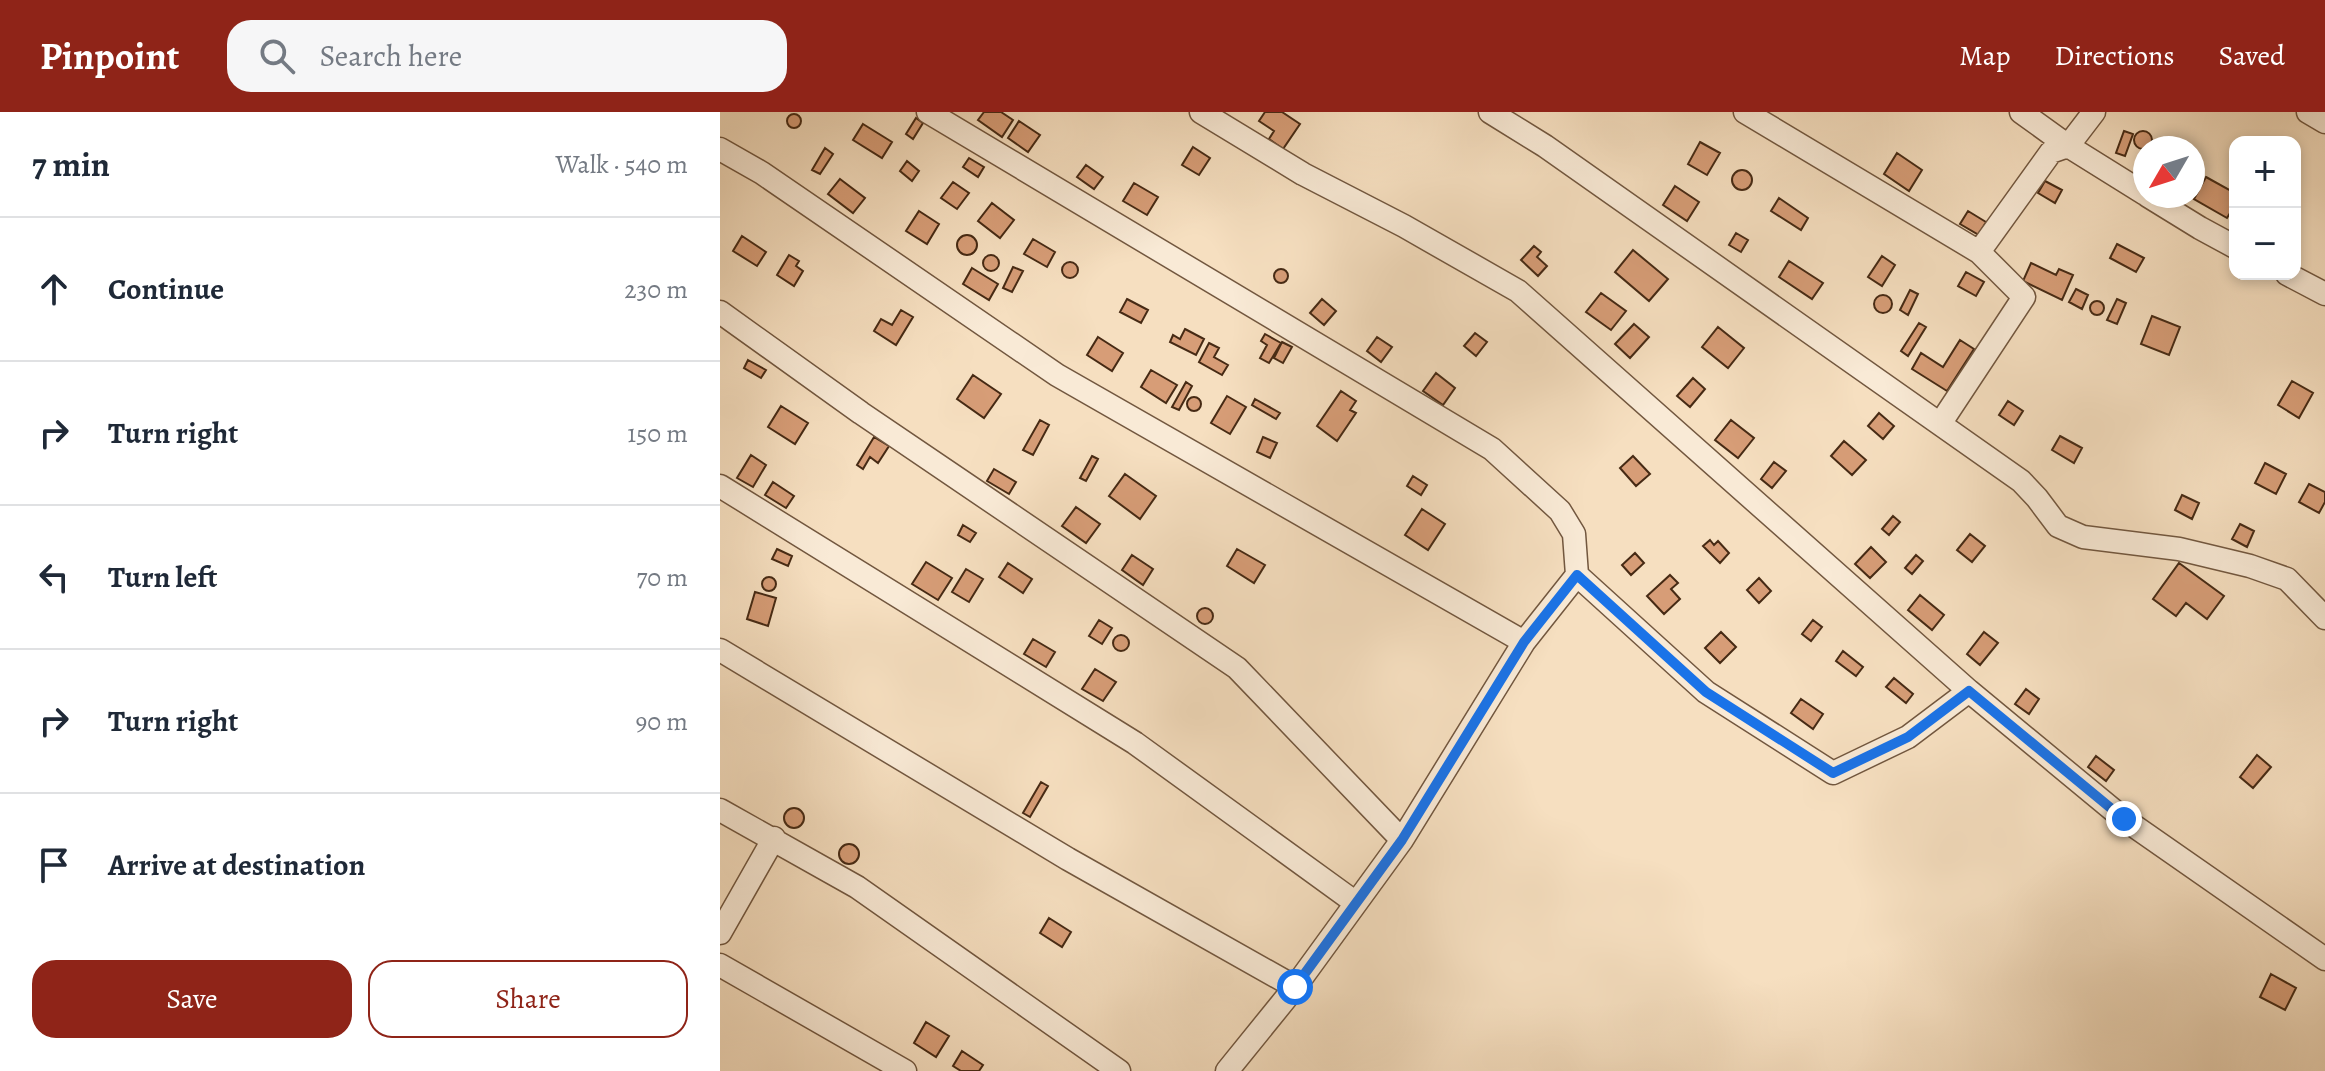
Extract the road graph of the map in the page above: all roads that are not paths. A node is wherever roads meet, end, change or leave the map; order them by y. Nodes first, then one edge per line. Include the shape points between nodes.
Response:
1 (928, 112) edge
2 (1201, 112) edge
3 (1490, 112) edge
4 (1745, 112) edge
5 (2021, 112) edge
6 (2094, 112) edge
7 (2308, 112) edge
8 (2325, 122) edge
9 (2068, 146) junction
10 (720, 149) edge
11 (2133, 186) edge
12 (2168, 208) edge
13 (2229, 244) edge
14 (1979, 252) junction
15 (2298, 280) edge
16 (2325, 294) edge
17 (720, 312) edge
18 (1940, 424) junction
19 (720, 486) edge
20 (1577, 575) junction
21 (2325, 618) edge
22 (1524, 642) junction
23 (720, 650) edge
24 (1969, 691) junction
25 (720, 810) edge
26 (774, 838) junction
27 (1402, 840) junction
28 (1356, 903) junction
29 (720, 933) edge
30 (2325, 959) edge
31 (720, 965) edge
32 (1295, 987) junction
33 (905, 1071) edge
34 (1119, 1071) edge
35 (1227, 1071) edge

1 - 20 street via 1492,449 1560,511 1574,534
2 - 24 street via 1518,291
3 - 18 street
4 - 14 street
5 - 9 street
6 - 9 street
7 - 8 street
9 - 11 street
9 - 14 street via 2051,152
10 - 22 street via 1057,375
12 - 13 street
14 - 18 street via 2024,297
15 - 16 street
17 - 27 street via 1237,668
18 - 21 street via 2021,481 2058,526 2083,537 2179,549 2287,579
19 - 28 street via 1135,743
20 - 22 street
20 - 24 street via 1706,692 1833,773 1908,737
22 - 27 street
23 - 32 street via 1068,859
24 - 30 street via 2124,819
25 - 26 street
26 - 29 street
26 - 34 street via 857,887
27 - 28 street
28 - 32 street
31 - 33 street
32 - 35 street

